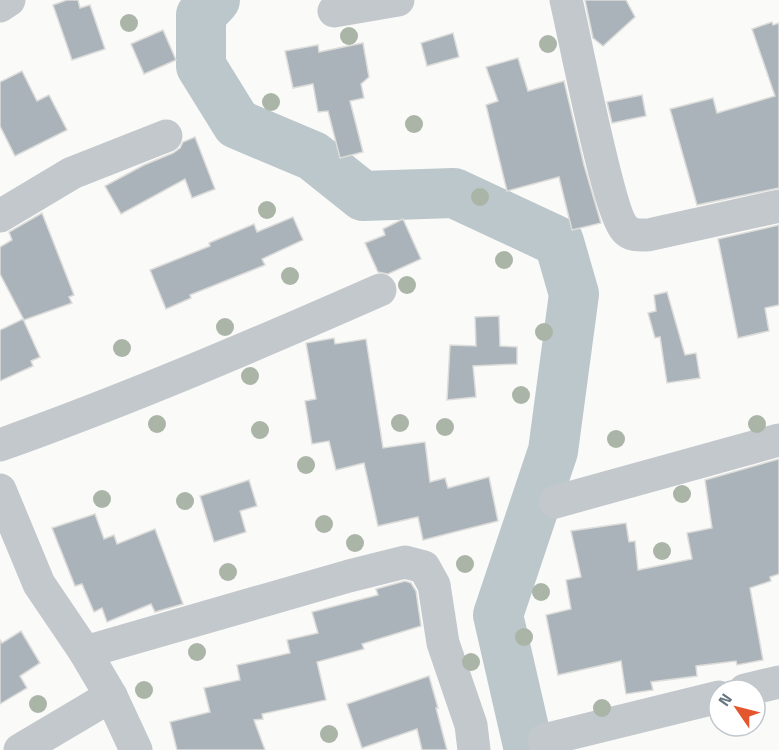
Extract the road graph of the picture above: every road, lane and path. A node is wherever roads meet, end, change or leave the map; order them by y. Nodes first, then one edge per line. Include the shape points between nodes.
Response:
1 (9, 0) edge
2 (398, 0) edge
3 (566, 0) edge
4 (0, 6) edge
5 (334, 12) dead end
6 (166, 136) dead end
7 (779, 206) edge
8 (0, 216) edge
9 (380, 290) dead end
10 (779, 440) edge
11 (0, 445) edge
12 (1, 496) edge
13 (555, 502) dead end
14 (85, 652) junction
15 (111, 696) junction
16 (707, 700) edge
17 (544, 740) dead end
18 (20, 750) edge
19 (136, 750) edge
20 (474, 750) edge

1 - 4 street
2 - 5 street
3 - 7 street via 604,167 625,230 648,235
6 - 8 street via 72,173
9 - 11 street via 198,369
10 - 13 street
12 - 14 street via 39,584
14 - 15 street
14 - 20 street via 405,562 424,567 434,585 443,643 471,725
15 - 18 street
15 - 19 street
16 - 17 street

